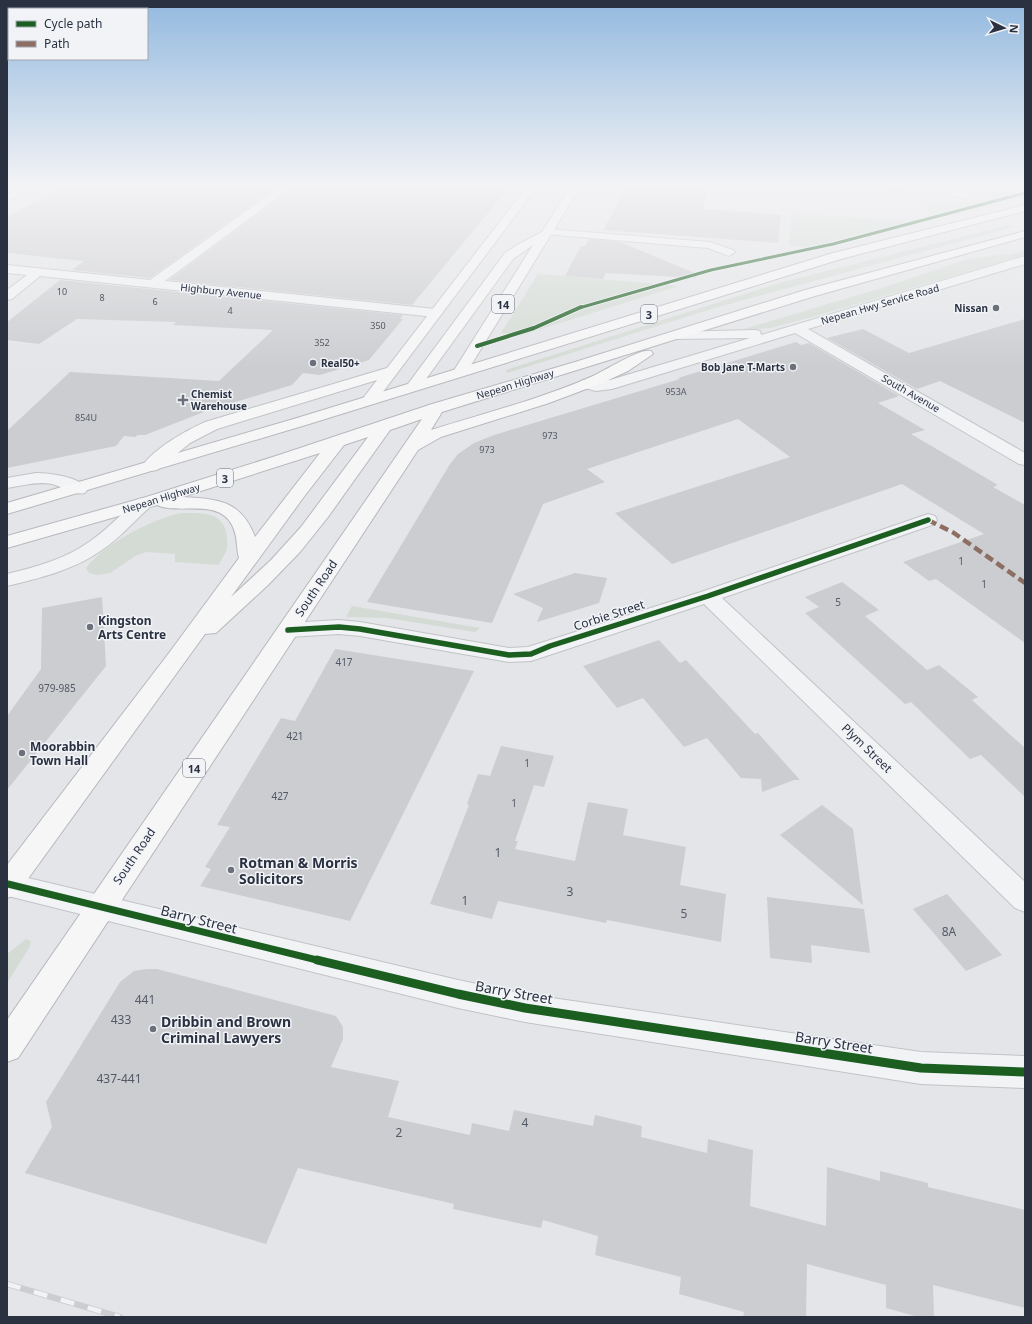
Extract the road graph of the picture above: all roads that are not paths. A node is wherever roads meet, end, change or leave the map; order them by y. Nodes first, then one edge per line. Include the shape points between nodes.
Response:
1 (206, 246) edge
2 (486, 246) edge
3 (523, 246) edge
4 (539, 246) edge
5 (712, 246) edge
6 (878, 246) edge
7 (982, 246) edge
8 (729, 252) dead end
9 (476, 259) junction
10 (1025, 260) edge
11 (505, 262) junction
12 (7, 269) edge
13 (38, 272) junction
14 (154, 284) junction
15 (7, 296) edge
16 (471, 307) junction
17 (435, 313) junction
18 (789, 330) junction
19 (674, 336) junction
20 (391, 371) junction
21 (460, 372) junction
22 (586, 384) junction
23 (413, 386) junction
24 (369, 401) junction
25 (437, 410) junction
26 (383, 427) junction
27 (338, 442) junction
28 (410, 448) junction
29 (1025, 460) edge
30 (151, 466) junction
31 (7, 483) edge
32 (79, 489) junction
33 (146, 502) junction
34 (7, 509) edge
35 (928, 520) dead end
36 (7, 542) edge
37 (248, 557) junction
38 (7, 580) edge
39 (708, 596) junction
40 (288, 630) junction
41 (177, 658) junction
42 (8, 885) edge
43 (1025, 900) edge
44 (100, 907) junction
45 (7, 1047) edge
46 (1025, 1072) edge

1 - 14 street
2 - 9 main road
3 - 11 main road
4 - 21 main road, South Road / 14
5 - 8 street
6 - 21 main road, 3
7 - 19 main road, Nepean Highway / 3 via 825,289
9 - 11 main road
9 - 17 main road
10 - 18 street, Nepean Hwy Service Road
11 - 16 main road
12 - 13 street, Highbury Avenue
13 - 14 street, Highbury Avenue
13 - 15 street
14 - 17 street, Highbury Avenue
16 - 17 main road
16 - 23 main road
17 - 20 main road
18 - 19 street, Nepean Hwy Service Road
18 - 22 street, Nepean Hwy Service Road via 612,384
18 - 29 street, South Avenue
19 - 22 main road via 625,367
19 - 25 main road, Nepean Highway / 3
20 - 24 main road
20 - 30 main road via 222,421 184,438
21 - 23 main road, 3
21 - 25 main road, South Road / 14
22 - 28 main road via 435,434
23 - 24 main road, 3
23 - 26 main road
24 - 27 main road
24 - 30 main road, 3
25 - 26 main road, Nepean Highway / 3
25 - 28 main road, South Road / 14
26 - 27 main road, Nepean Highway / 3
26 - 41 main road via 314,521 278,564
27 - 33 main road, Nepean Highway / 3
27 - 37 main road
28 - 40 main road, South Road / 14
30 - 32 main road, 3
31 - 32 street via 54,478
32 - 34 main road, 3
33 - 36 main road, Nepean Highway / 3
33 - 37 main road via 206,504 223,508 232,513 244,528 248,542
33 - 38 street via 96,546 59,565
35 - 39 street, Corbie Street
37 - 41 main road
39 - 40 street, Corbie Street via 531,654 509,654 360,629 332,627
39 - 43 street, Plym Street
40 - 44 main road, South Road / 14
41 - 42 main road
42 - 44 street, Barry Street
44 - 45 main road, South Road / 14
44 - 46 street, Barry Street via 525,1008 921,1068

